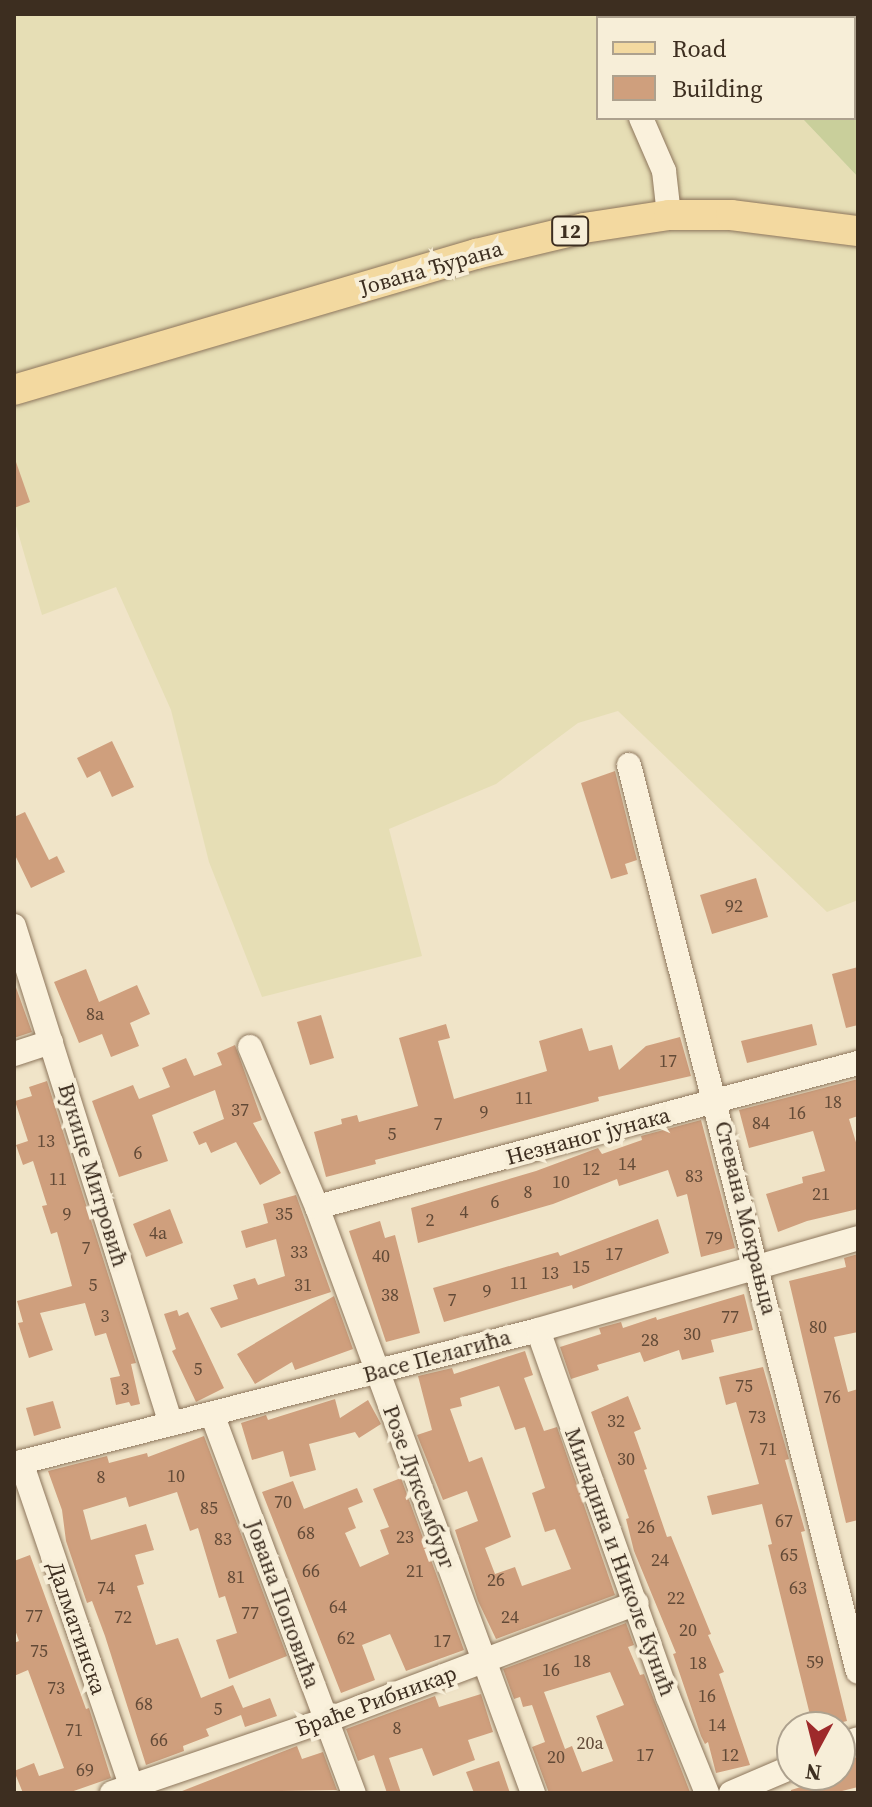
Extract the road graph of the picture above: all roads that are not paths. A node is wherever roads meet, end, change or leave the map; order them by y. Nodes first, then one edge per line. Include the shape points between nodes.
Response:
1 (642, 120) edge
2 (669, 215) junction
3 (858, 231) edge
4 (14, 390) edge
5 (629, 765) dead end
6 (14, 926) edge
7 (51, 1042) junction
8 (250, 1047) dead end
9 (14, 1054) edge
10 (858, 1063) edge
11 (716, 1101) junction
12 (317, 1207) junction
13 (858, 1238) edge
14 (758, 1266) junction
15 (538, 1330) junction
16 (377, 1371) junction
17 (212, 1414) junction
18 (171, 1424) junction
19 (17, 1463) edge
20 (637, 1603) junction
21 (483, 1662) junction
22 (858, 1672) edge
23 (327, 1720) junction
24 (776, 1774) edge
25 (126, 1791) edge
26 (354, 1793) edge
27 (533, 1793) edge
28 (707, 1793) edge
29 (731, 1793) edge

1 - 2 street via 664,171
2 - 3 main road, Јована Ђурана / 12 via 781,219
2 - 4 main road, Јована Ђурана / 12 via 534,239
5 - 11 street, Стевана Мокрањца
6 - 7 street, Вукице Митровић
7 - 9 street
7 - 18 street, Вукице Митровић
8 - 12 street, Розе Луксембург
10 - 11 street, Незнаног јунака
11 - 12 street, Незнаног јунака
11 - 14 street, Стевана Мокрањца
12 - 16 street, Розе Луксембург
13 - 14 street, Васе Пелагића
14 - 15 street, Васе Пелагића
14 - 22 street, Стевана Мокрањца
15 - 16 street, Васе Пелагића
15 - 20 street, Миладина и Николе Кунић
16 - 17 street, Васе Пелагића
16 - 21 street, Розе Луксембург
17 - 18 street, Васе Пелагића
17 - 23 street, Јована Поповића
18 - 19 street, Васе Пелагића
19 - 25 street, Далматинска
20 - 21 street, Браће Рибникар
20 - 28 street, Миладина и Николе Кунић
21 - 23 street, Браће Рибникар
21 - 27 street, Розе Луксембург
23 - 25 street, Браће Рибникар
23 - 26 street, Јована Поповића
24 - 29 street

